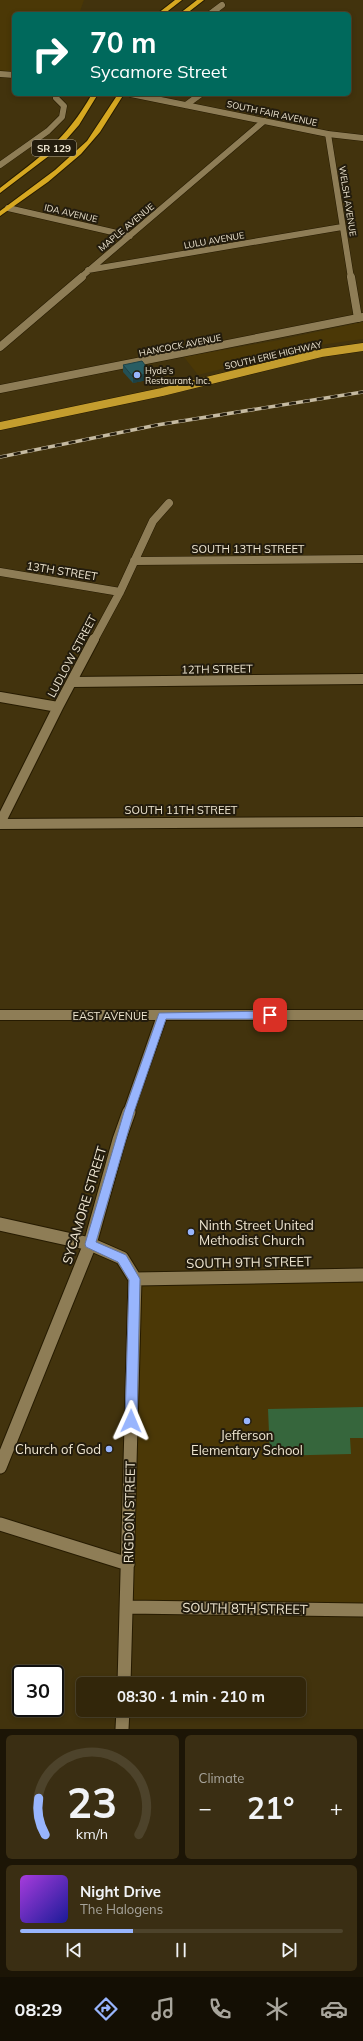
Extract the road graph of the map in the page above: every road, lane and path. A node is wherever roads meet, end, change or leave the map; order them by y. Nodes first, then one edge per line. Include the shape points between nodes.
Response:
1 (179, 0) edge
2 (201, 0) edge
3 (222, 5) dead end
4 (163, 12) edge
5 (185, 12) edge
6 (213, 12) edge
7 (0, 74) edge
8 (12, 76) edge
9 (94, 96) edge
10 (120, 96) edge
11 (141, 96) edge
12 (198, 96) edge
13 (56, 98) dead end
14 (186, 105) junction
15 (264, 121) junction
16 (328, 134) junction
17 (363, 138) edge
18 (0, 165) edge
19 (0, 190) edge
20 (8, 208) junction
21 (0, 214) edge
22 (342, 226) junction
23 (130, 236) junction
24 (88, 270) junction
25 (360, 318) edge
26 (0, 347) edge
27 (363, 347) edge
28 (0, 390) edge
29 (0, 426) edge
30 (169, 503) dead end
31 (363, 559) edge
32 (134, 561) junction
33 (0, 572) edge
34 (120, 592) junction
35 (363, 679) edge
36 (72, 682) junction
37 (0, 696) edge
38 (58, 707) junction
39 (363, 822) edge
40 (0, 823) edge
41 (0, 1015) edge
42 (363, 1015) edge
43 (162, 1016) junction
44 (0, 1224) edge
45 (90, 1244) junction
46 (363, 1275) edge
47 (135, 1279) junction
48 (0, 1467) edge
49 (0, 1524) edge
50 (128, 1564) junction
51 (126, 1607) junction
52 (363, 1610) edge
53 (124, 1677) edge
54 (122, 1717) edge
55 (122, 1729) edge

1 - 4 highway
2 - 5 highway
3 - 6 street
7 - 8 street
9 - 19 highway, SR 129 via 64,140
10 - 20 highway, SR 129 via 89,142 64,165
11 - 14 street, SOUTH FAIR AVENUE
12 - 14 street
13 - 18 street via 64,106 62,117 48,131
14 - 15 street, SOUTH FAIR AVENUE
15 - 16 street, SOUTH FAIR AVENUE
15 - 23 street, MAPLE AVENUE
16 - 17 street, SOUTH FAIR AVENUE
16 - 22 street, WELSH AVENUE
20 - 21 highway, SR 129
20 - 23 street, IDA AVENUE
22 - 24 street, LULU AVENUE
22 - 25 street, WELSH AVENUE
23 - 24 street, MAPLE AVENUE
24 - 26 street, MAPLE AVENUE
25 - 28 street, HANCOCK AVENUE
27 - 29 main road, SOUTH ERIE HIGHWAY via 321,353 162,392
30 - 32 street, LUDLOW STREET via 153,521
31 - 32 street, SOUTH 13TH STREET
32 - 34 street, LUDLOW STREET
33 - 34 street, 13TH STREET
34 - 36 street, LUDLOW STREET
35 - 36 street, 12TH STREET
36 - 38 street, LUDLOW STREET
37 - 38 street
38 - 40 street, LUDLOW STREET
39 - 40 street, SOUTH 11TH STREET
41 - 43 street, EAST AVENUE
42 - 43 street, EAST AVENUE
43 - 45 street, SYCAMORE STREET via 120,1140
44 - 45 street
45 - 47 street via 122,1258
45 - 48 street, SYCAMORE STREET
46 - 47 street, SOUTH 9TH STREET
47 - 50 street, RIGDON STREET
49 - 50 street
50 - 51 street, RIGDON STREET
51 - 52 street, SOUTH 8TH STREET
51 - 53 street, RIGDON STREET
54 - 55 street

